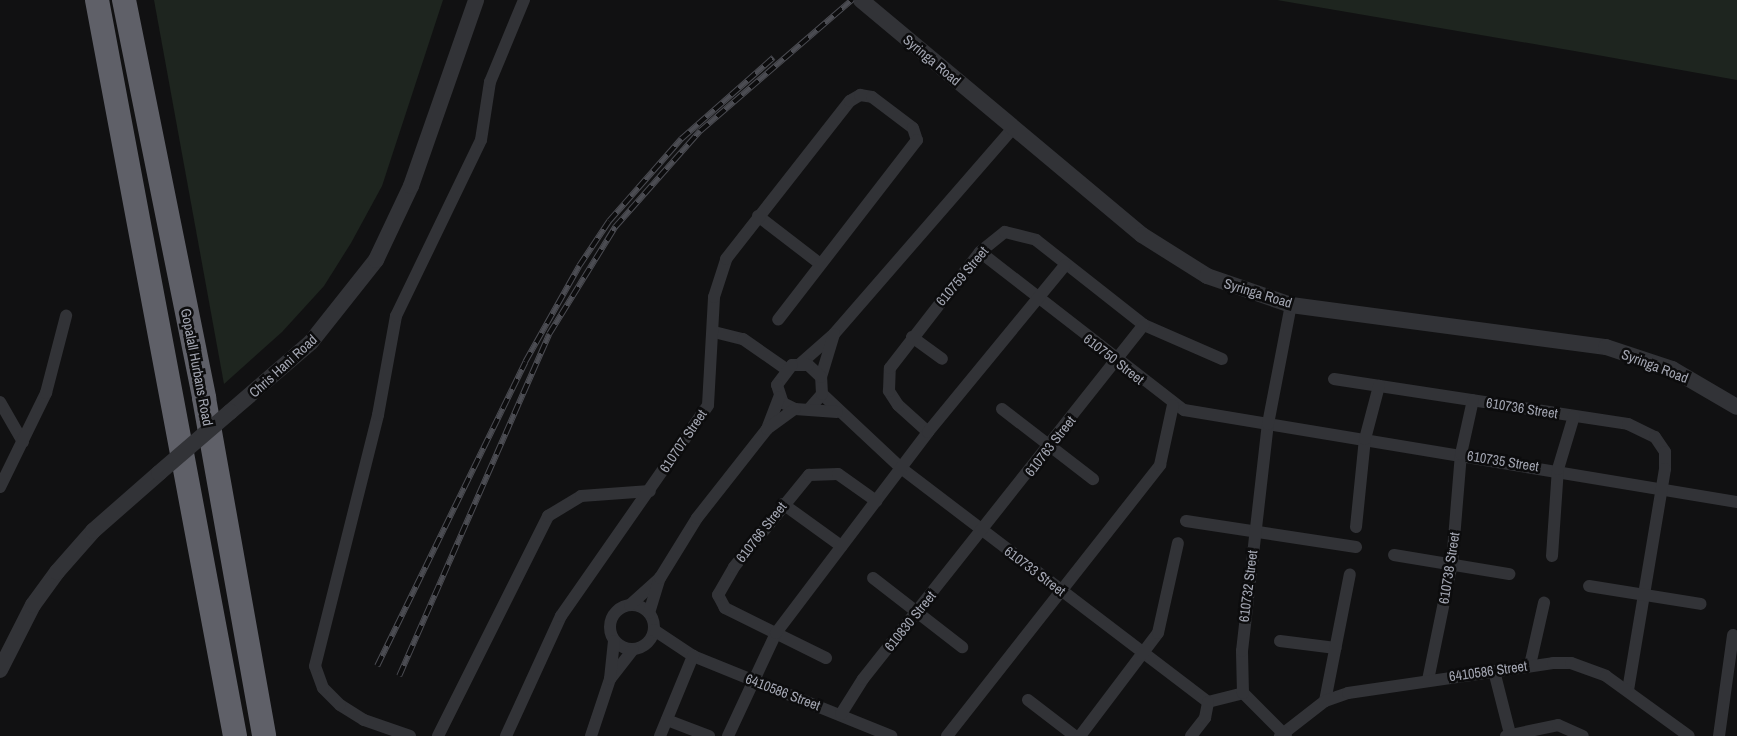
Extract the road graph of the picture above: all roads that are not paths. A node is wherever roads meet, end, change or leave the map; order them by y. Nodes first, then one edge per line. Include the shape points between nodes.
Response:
1 (98, 0) edge
2 (124, 0) edge
3 (476, 0) edge
4 (524, 0) edge
5 (861, 0) edge
6 (1013, 128) junction
7 (758, 216) junction
8 (980, 252) junction
9 (819, 263) junction
10 (1065, 265) junction
11 (1038, 298) junction
12 (1291, 305) junction
13 (66, 316) dead end
14 (778, 320) dead end
15 (1144, 325) junction
16 (714, 332) junction
17 (834, 334) junction
18 (912, 337) junction
19 (765, 358) junction
20 (942, 359) dead end
21 (1222, 359) dead end
22 (1116, 361) junction
23 (800, 364) junction
24 (786, 369) junction
25 (821, 377) junction
26 (1334, 379) dead end
27 (1380, 386) junction
28 (778, 391) junction
29 (822, 394) junction
30 (1474, 400) junction
31 (0, 402) edge
32 (1173, 405) junction
33 (1737, 407) edge
34 (810, 408) junction
35 (795, 409) junction
36 (1002, 409) dead end
37 (838, 412) junction
38 (1574, 416) junction
39 (1268, 424) junction
40 (767, 429) junction
41 (928, 432) junction
42 (1365, 439) junction
43 (23, 442) junction
44 (1050, 446) junction
45 (1461, 454) junction
46 (901, 468) junction
47 (1558, 469) junction
48 (1093, 479) dead end
49 (0, 487) edge
50 (1663, 487) junction
51 (650, 490) junction
52 (876, 500) junction
53 (1737, 502) edge
54 (783, 504) junction
55 (1186, 521) dead end
56 (1356, 527) dead end
57 (1254, 530) junction
58 (983, 531) junction
59 (1178, 543) dead end
60 (841, 546) junction
61 (1356, 547) dead end
62 (1394, 555) dead end
63 (1552, 556) dead end
64 (1452, 564) junction
65 (1350, 574) dead end
66 (1510, 574) dead end
67 (660, 578) junction
68 (873, 578) dead end
69 (1589, 586) dead end
70 (1063, 592) junction
71 (1644, 595) junction
72 (1544, 603) dead end
73 (1701, 604) dead end
74 (630, 605) junction
75 (918, 612) junction
76 (649, 613) junction
77 (654, 630) junction
78 (776, 633) junction
79 (1733, 635) dead end
80 (1280, 640) dead end
81 (614, 641) junction
82 (647, 644) junction
83 (962, 647) dead end
84 (676, 648) junction
85 (1336, 648) junction
86 (633, 650) junction
87 (693, 656) junction
88 (1145, 656) junction
89 (826, 658) dead end
90 (1530, 665) junction
91 (0, 670) edge
92 (1494, 671) junction
93 (610, 679) junction
94 (751, 679) junction
95 (1428, 680) junction
96 (1628, 690) junction
97 (1244, 692) junction
98 (1028, 700) dead end
99 (1325, 701) junction
100 (1208, 702) junction
101 (841, 714) junction
102 (667, 720) junction
103 (1283, 735) edge
104 (1508, 735) edge
105 (235, 736) edge
106 (264, 736) edge
107 (410, 736) edge
108 (438, 736) edge
109 (506, 736) edge
110 (591, 736) edge
111 (660, 736) edge
112 (709, 736) edge
113 (728, 736) edge
114 (891, 736) edge
115 (947, 736) edge
116 (1075, 736) edge
117 (1080, 736) edge
118 (1191, 736) edge
119 (1583, 736) edge
120 (1689, 736) edge
121 (1719, 736) edge

1 - 105 highway, Gopalall Hurbans Road
2 - 106 highway, Gopalall Hurbans Road via 204,398
3 - 91 street, Chris Hani Road, bridge via 411,186 376,260 311,342 93,531 32,605
4 - 107 street via 488,89 481,140 396,316 378,415 315,666 323,688 340,705 364,720
5 - 6 street, Syringa Road
6 - 12 street, Syringa Road via 1176,259 1238,289
6 - 17 street
7 - 9 street
7 - 9 street, 610707 Street via 850,101 860,95 872,97 913,128 916,140
7 - 16 street, 610707 Street via 718,277
8 - 10 street, 610759 Street via 997,236 1013,232 1036,240
8 - 11 street, 610750 Street
8 - 18 street, 610759 Street
9 - 14 street
10 - 11 street
10 - 15 street, 610759 Street
11 - 22 street, 610750 Street
11 - 41 street
12 - 33 street, Syringa Road via 1606,347 1672,369
12 - 39 street, 610732 Street
13 - 43 street via 46,394
15 - 21 street, 610759 Street
15 - 22 street, 610763 Street
16 - 19 street via 743,339
16 - 51 street, 610707 Street via 708,405
17 - 23 street
17 - 25 street
18 - 20 street
18 - 41 street, 610759 Street via 890,368 889,391
19 - 24 street
19 - 28 street
22 - 32 street, 610750 Street
22 - 44 street, 610763 Street
23 - 24 street
23 - 25 street
24 - 28 street
25 - 29 street
26 - 27 street, 610736 Street
27 - 30 street, 610736 Street
27 - 42 street
28 - 35 street
28 - 40 street
29 - 34 street
29 - 37 street, 610733 Street
30 - 38 street, 610736 Street
30 - 45 street, 610738 Street
31 - 43 street
32 - 39 street, 610750 Street
32 - 70 street via 1160,465
34 - 35 street
34 - 37 street
35 - 40 street
36 - 44 street
37 - 46 street, 610733 Street
38 - 47 street
38 - 50 street, 610736 Street via 1628,424 1656,437 1664,452
39 - 42 street, 610735 Street
39 - 57 street, 610732 Street
40 - 67 street via 697,518
41 - 46 street
42 - 45 street, 610735 Street
42 - 56 street
43 - 49 street
44 - 48 street
44 - 58 street, 610763 Street
45 - 47 street, 610735 Street
45 - 64 street, 610738 Street
46 - 52 street
46 - 58 street, 610733 Street
47 - 50 street, 610735 Street
47 - 63 street
50 - 53 street, 610735 Street
50 - 71 street, 610736 Street
51 - 108 street via 581,496 548,516
51 - 109 street, 610707 Street via 561,616
52 - 54 street, 610766 Street via 847,478 818,472 802,481
52 - 60 street
54 - 60 street
54 - 78 street, 610766 Street via 734,567 717,599 725,608
55 - 57 street
57 - 61 street
57 - 97 street, 610732 Street via 1243,627
58 - 70 street, 610733 Street
58 - 75 street, 610830 Street
59 - 88 street via 1166,613
60 - 78 street
62 - 64 street
64 - 66 street
64 - 95 street, 610738 Street
65 - 85 street
67 - 74 street
67 - 76 street
68 - 75 street
69 - 71 street
70 - 88 street, 610733 Street
70 - 115 street
71 - 73 street
71 - 96 street, 610736 Street
72 - 90 street
74 - 76 street
74 - 81 street via 613,615 609,628
75 - 83 street
75 - 101 street, 610830 Street
76 - 77 street
77 - 82 street
77 - 84 street
78 - 89 street
78 - 94 street
79 - 121 street
80 - 85 street
81 - 86 street
81 - 93 street
82 - 84 street
82 - 86 street
84 - 87 street, 6410586 Street
85 - 99 street
86 - 93 street
87 - 94 street, 6410586 Street
87 - 102 street
88 - 100 street, 610733 Street
88 - 117 street
90 - 92 street, 6410586 Street
90 - 96 street, 6410586 Street via 1570,663 1606,676
92 - 95 street, 6410586 Street
92 - 104 street
93 - 110 street
94 - 101 street, 6410586 Street
94 - 113 street
95 - 99 street, 6410586 Street
96 - 120 street, 6410586 Street
97 - 100 street
97 - 103 street
98 - 116 street
99 - 103 street, 6410586 Street
100 - 118 street via 1205,718
101 - 114 street, 6410586 Street
102 - 111 street
102 - 112 street
104 - 119 street via 1558,726

